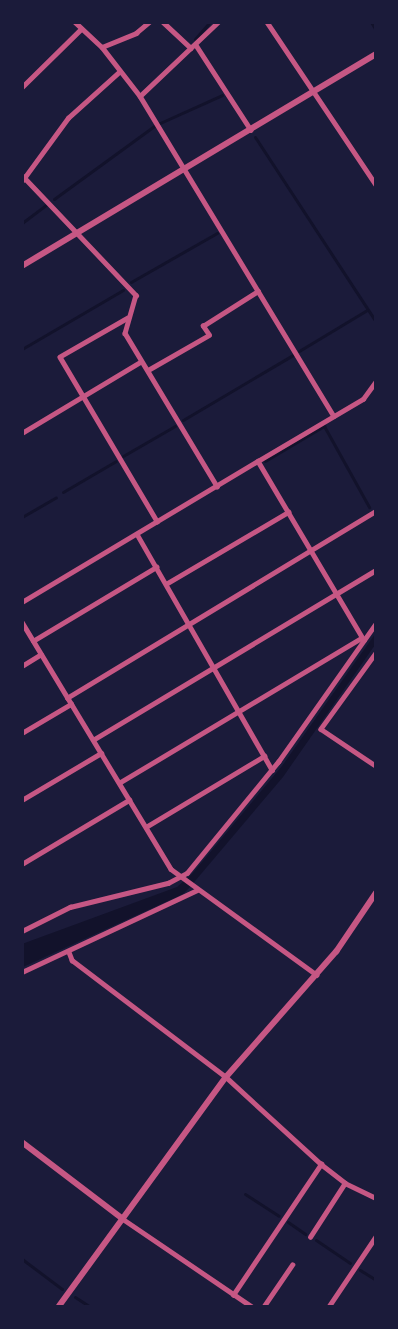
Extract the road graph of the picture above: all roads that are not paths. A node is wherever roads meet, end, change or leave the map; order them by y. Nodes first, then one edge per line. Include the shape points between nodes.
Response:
1 (75, 22) edge
2 (149, 22) edge
3 (163, 22) edge
4 (218, 22) edge
5 (267, 22) edge
6 (81, 29) junction
7 (194, 46) junction
8 (102, 47) junction
9 (376, 54) edge
10 (119, 72) junction
11 (22, 87) edge
12 (313, 92) junction
13 (140, 96) junction
14 (251, 130) junction
15 (185, 169) junction
16 (23, 178) edge
17 (376, 185) edge
18 (78, 233) junction
19 (22, 266) edge
20 (258, 291) junction
21 (128, 318) junction
22 (140, 362) junction
23 (148, 370) junction
24 (376, 382) edge
25 (84, 396) junction
26 (334, 416) junction
27 (22, 433) edge
28 (258, 461) junction
29 (217, 486) junction
30 (376, 511) edge
31 (288, 512) junction
32 (158, 521) junction
33 (137, 534) junction
34 (311, 551) junction
35 (156, 567) junction
36 (376, 570) edge
37 (166, 584) junction
38 (336, 594) junction
39 (22, 602) edge
40 (22, 622) edge
41 (376, 623) edge
42 (189, 625) junction
43 (363, 639) junction
44 (33, 642) junction
45 (376, 653) edge
46 (42, 654) junction
47 (22, 666) edge
48 (214, 668) junction
49 (67, 698) junction
50 (71, 704) junction
51 (238, 712) junction
52 (22, 733) edge
53 (93, 740) junction
54 (101, 753) junction
55 (264, 756) junction
56 (376, 766) edge
57 (272, 770) junction
58 (119, 783) junction
59 (22, 800) edge
60 (129, 800) junction
61 (146, 827) junction
62 (22, 864) edge
63 (182, 879) junction
64 (195, 888) junction
65 (376, 893) edge
66 (22, 931) edge
67 (69, 952) junction
68 (22, 972) edge
69 (317, 975) junction
70 (226, 1077) junction
71 (22, 1142) edge
72 (321, 1164) junction
73 (345, 1183) junction
74 (376, 1198) edge
75 (123, 1218) junction
76 (376, 1236) edge
77 (310, 1237) dead end
78 (292, 1265) dead end
79 (233, 1295) junction
80 (59, 1306) edge
81 (250, 1306) edge
82 (264, 1306) edge
83 (329, 1306) edge

1 - 6 street
2 - 8 street via 136,32
3 - 7 street
4 - 7 street
5 - 12 street
6 - 8 street
6 - 11 street
7 - 13 street
7 - 14 street
8 - 10 street
9 - 12 street
10 - 13 street
10 - 16 street via 68,118
12 - 14 street
12 - 17 street
13 - 15 street
14 - 15 street
15 - 18 street
15 - 20 street
16 - 18 street
18 - 19 street
18 - 21 street via 136,295
20 - 23 street via 203,326 209,335
20 - 26 street
21 - 22 street via 125,333
21 - 25 street via 60,357
22 - 23 street
22 - 25 street
23 - 29 street
24 - 26 street via 363,399
25 - 27 street
25 - 32 street
26 - 28 street
28 - 29 street
28 - 31 street
29 - 32 street
30 - 34 street
31 - 34 street
31 - 37 street
32 - 33 street
33 - 35 street
33 - 39 street
34 - 38 street
34 - 42 street
35 - 37 street
35 - 44 street
36 - 38 street
37 - 42 street
38 - 43 street
38 - 48 street
40 - 44 street
41 - 43 street
42 - 48 street
42 - 49 street
43 - 51 street
43 - 57 street
44 - 46 street
45 - 56 street via 321,729
46 - 47 street
46 - 49 street
48 - 51 street
48 - 53 street
49 - 50 street
50 - 52 street
50 - 53 street
51 - 55 street
51 - 58 street
53 - 54 street
54 - 58 street
54 - 59 street
55 - 57 street
55 - 61 street
57 - 63 street
58 - 60 street
60 - 61 street
60 - 62 street
61 - 63 street via 171,869
63 - 64 street
63 - 66 street via 70,907
64 - 67 street
64 - 69 street
65 - 69 street
67 - 68 street
67 - 70 street via 72,960
69 - 70 street
70 - 72 street
70 - 75 street
71 - 75 street
72 - 73 street
72 - 79 street
73 - 74 street
73 - 77 street
75 - 79 street
75 - 80 street
76 - 83 street
78 - 82 street
79 - 81 street

